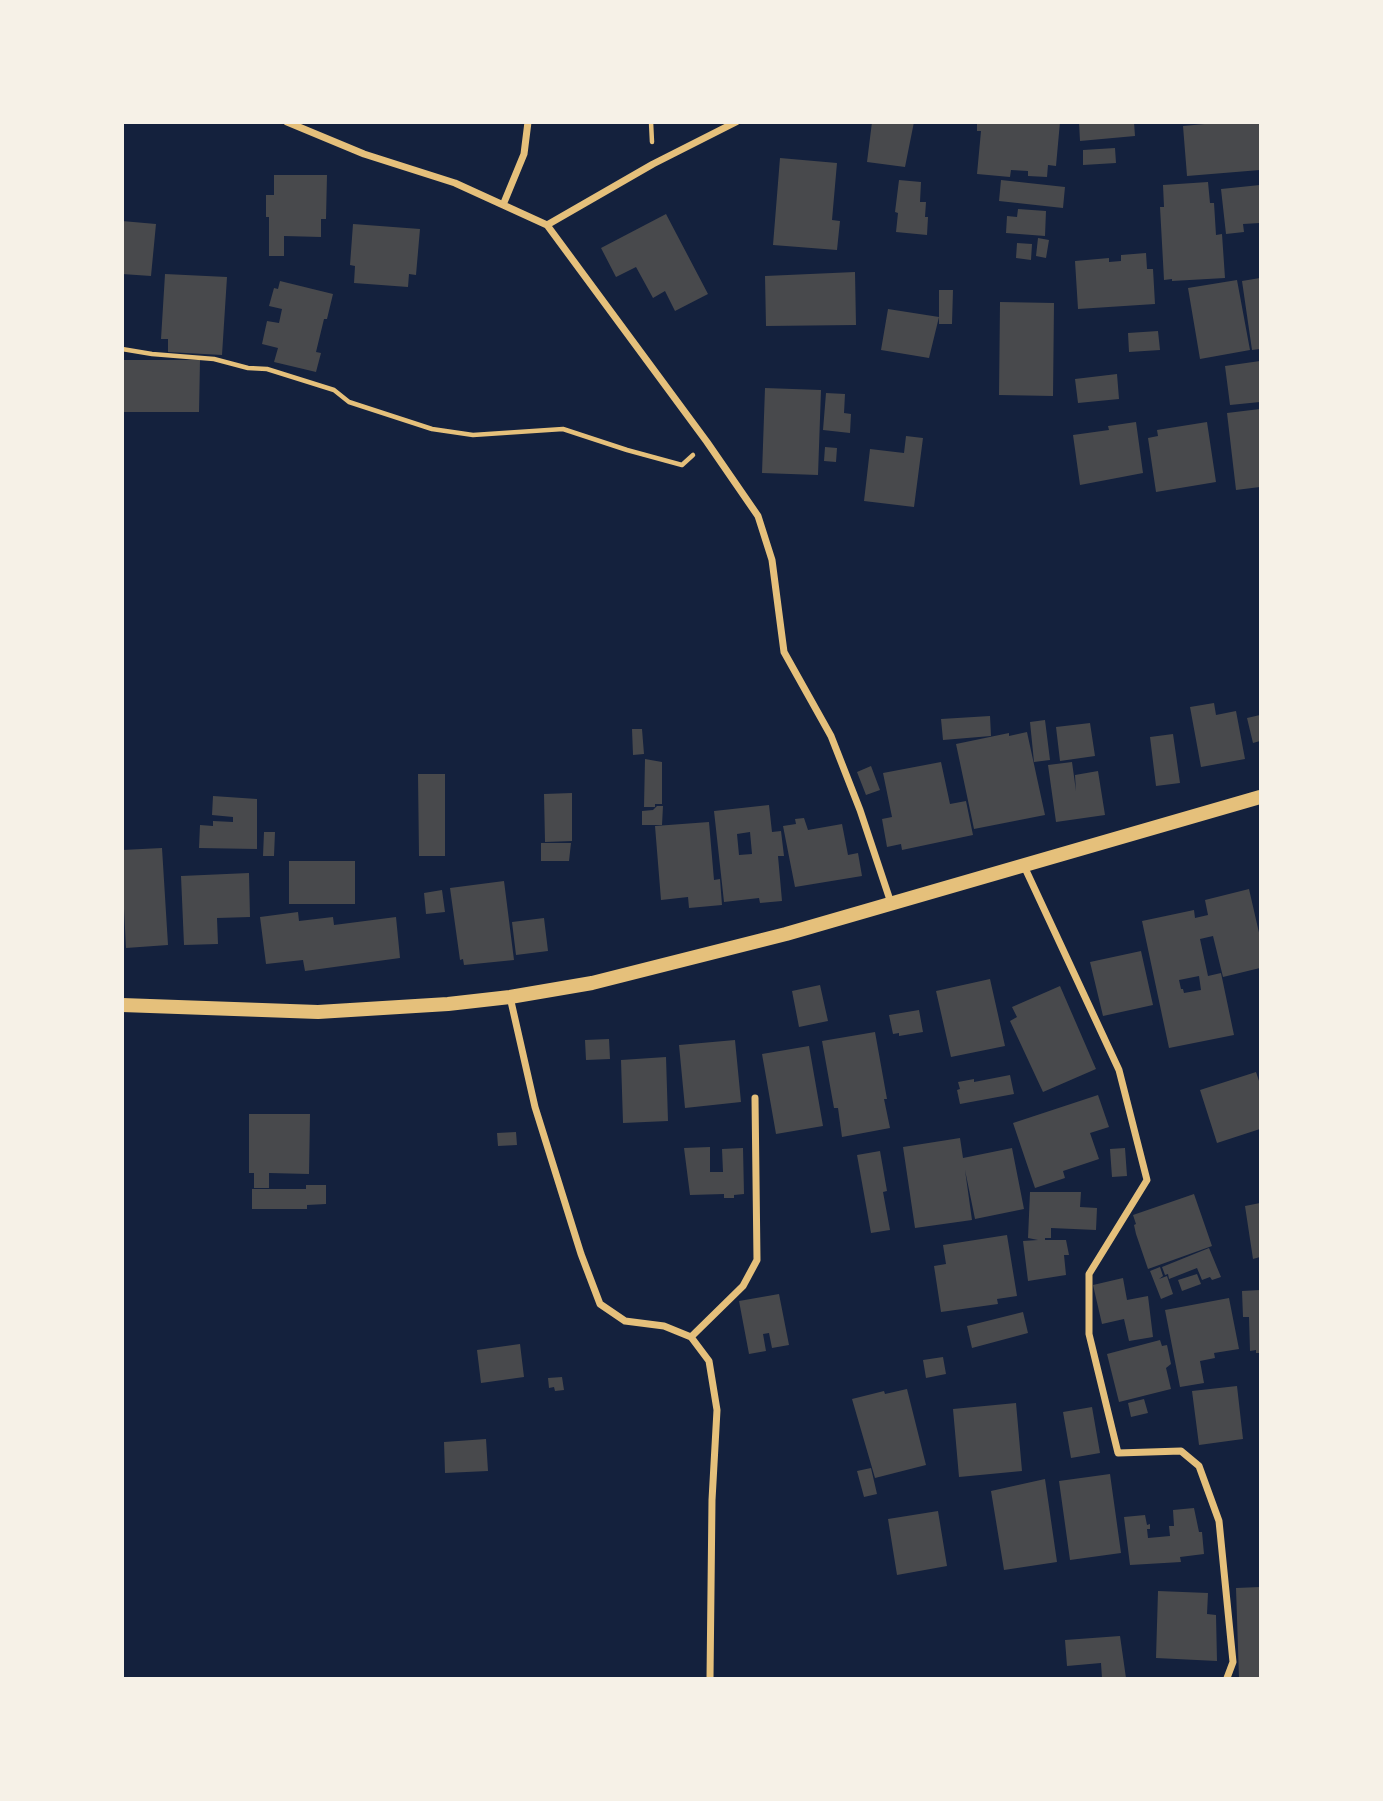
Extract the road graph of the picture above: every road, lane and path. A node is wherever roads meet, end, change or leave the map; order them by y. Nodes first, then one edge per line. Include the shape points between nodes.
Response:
1 (528, 122) edge
2 (736, 122) edge
3 (287, 123) edge
4 (503, 205) junction
5 (547, 225) junction
6 (122, 349) edge
7 (707, 442) junction
8 (1261, 797) edge
9 (1024, 865) junction
10 (891, 903) junction
11 (510, 998) junction
12 (122, 1005) edge
13 (755, 1097) dead end
14 (691, 1337) junction
15 (710, 1678) edge
16 (1227, 1678) edge

1 - 4 street via 524,154
2 - 5 street
3 - 4 street via 455,183
4 - 5 street
5 - 7 street
6 - 7 path via 267,369 432,429 473,435 563,429 682,465
7 - 10 street via 758,516 772,560 784,652 831,736
8 - 9 main road
9 - 10 main road
9 - 16 street via 1119,1070 1147,1180 1089,1274 1089,1334 1118,1453 1181,1451 1199,1466 1219,1521 1233,1662
10 - 11 main road via 675,963
11 - 12 main road via 318,1012
11 - 14 street via 535,1107 600,1304 625,1321 664,1326
13 - 14 street via 757,1260 743,1286
14 - 15 street via 709,1361 717,1410

